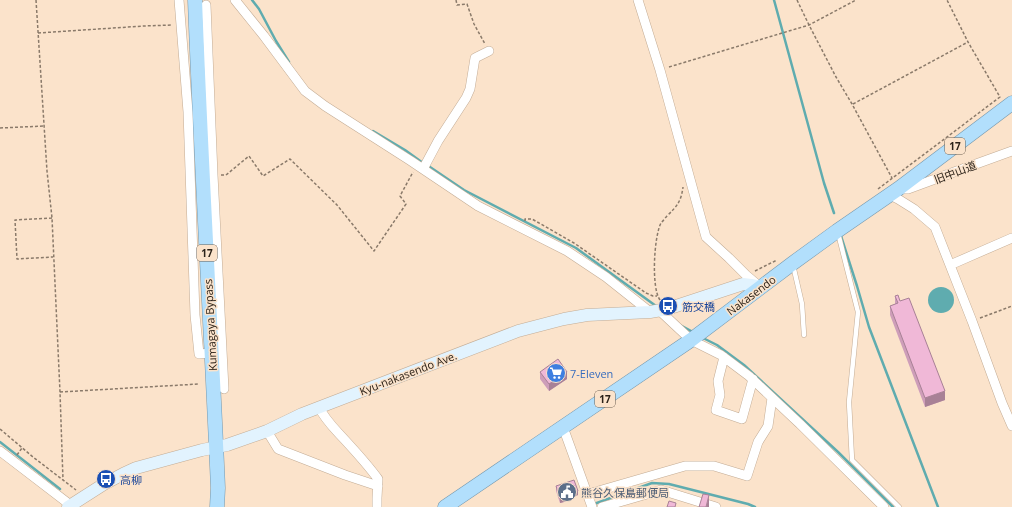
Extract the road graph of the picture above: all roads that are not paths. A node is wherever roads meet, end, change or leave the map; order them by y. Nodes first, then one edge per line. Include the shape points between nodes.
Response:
1 (180, 0) edge
2 (235, 0) edge
3 (638, 0) edge
4 (200, 2) edge
5 (489, 51) road end
6 (203, 75) junction
7 (1012, 102) edge
8 (1012, 151) edge
9 (420, 167) junction
10 (893, 187) junction
11 (837, 231) junction
12 (1012, 238) edge
13 (793, 263) junction
14 (950, 265) junction
15 (761, 287) junction
16 (215, 309) junction
17 (659, 311) junction
18 (804, 335) dead end
19 (691, 340) junction
20 (212, 353) junction
21 (724, 357) junction
22 (753, 379) junction
23 (224, 389) dead end
24 (772, 398) junction
25 (319, 407) junction
26 (1012, 426) edge
27 (563, 428) junction
28 (267, 431) junction
29 (216, 447) junction
30 (0, 451) edge
31 (378, 486) junction
32 (590, 500) edge
33 (70, 507) edge
34 (217, 507) edge
35 (377, 507) edge
36 (445, 507) edge
37 (602, 507) edge
38 (716, 507) edge
39 (884, 507) edge
40 (899, 507) edge

1 - 20 street via 188,112 195,315 199,354
2 - 9 street via 304,91
3 - 15 street via 706,237
4 - 6 highway, Kumagaya Bypass / 17
5 - 9 street via 475,58 466,98
6 - 16 highway, Kumagaya Bypass / 17
6 - 16 street via 213,175
7 - 10 highway, Nakasendo / 17
8 - 10 street, 旧中山道 via 908,189
9 - 17 street via 478,206 567,251
10 - 11 highway, Nakasendo / 17
10 - 14 street via 898,199 935,228
11 - 13 highway, Nakasendo / 17
11 - 40 lane via 858,312 848,402 852,460
12 - 14 street
13 - 15 highway, Nakasendo / 17
13 - 18 lane via 802,304
14 - 26 street
15 - 17 main road, Kyu-nakasendo Ave. via 743,284
15 - 19 highway, Nakasendo / 17
16 - 20 highway, Kumagaya Bypass / 17
16 - 23 street
17 - 19 street
17 - 25 main road, Kyu-nakasendo Ave. via 564,319 518,331
19 - 21 street
19 - 27 highway, Nakasendo / 17
20 - 29 highway, Kumagaya Bypass / 17
21 - 22 street
21 - 22 street via 718,381 720,395 716,410 742,419
22 - 24 street
24 - 32 street via 768,426 758,442 747,476 714,466 685,466
24 - 39 street
25 - 28 main road, Kyu-nakasendo Ave.
25 - 31 street via 332,427 370,468 378,479
27 - 32 street
27 - 36 highway, Nakasendo / 17
28 - 29 main road, Kyu-nakasendo Ave.
28 - 31 street via 278,449
29 - 33 main road, Kyu-nakasendo Ave. via 136,468 104,484
29 - 34 highway, Kumagaya Bypass / 17
30 - 33 street
31 - 35 street
37 - 38 street via 661,490

